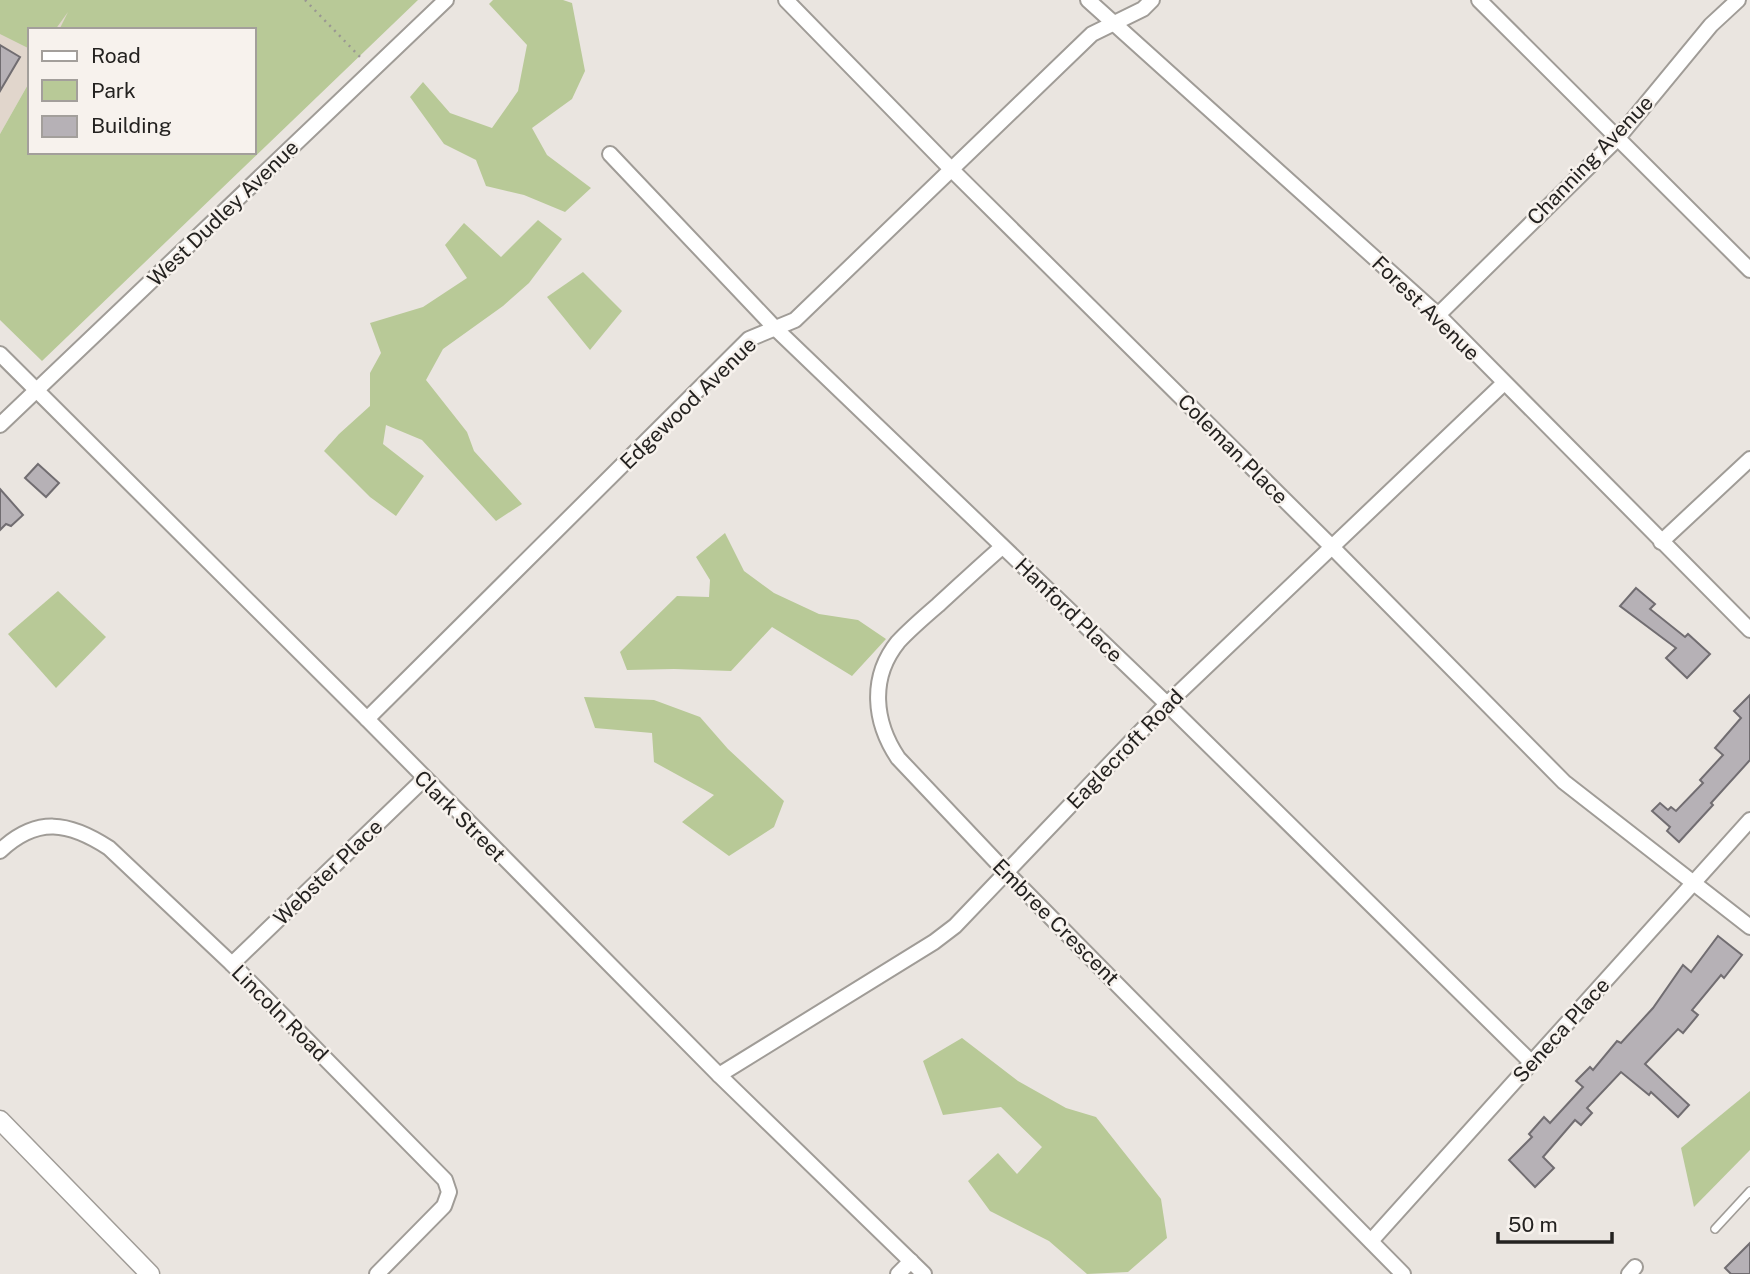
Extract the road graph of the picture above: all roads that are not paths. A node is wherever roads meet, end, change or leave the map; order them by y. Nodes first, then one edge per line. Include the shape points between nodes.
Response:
1 (446, 0) edge
2 (786, 0) edge
3 (1088, 0) edge
4 (1152, 0) edge
5 (1479, 0) edge
6 (1738, 0) edge
7 (1113, 23) junction
8 (1617, 139) junction
9 (610, 154) dead end
10 (951, 170) junction
11 (1750, 270) edge
12 (1438, 315) junction
13 (775, 328) junction
14 (0, 354) edge
15 (1503, 384) junction
16 (37, 390) junction
17 (0, 425) edge
18 (1750, 459) edge
19 (1661, 542) junction
20 (1002, 547) junction
21 (1332, 548) junction
22 (1750, 630) edge
23 (1167, 704) junction
24 (367, 719) junction
25 (424, 779) junction
26 (1750, 820) edge
27 (0, 851) edge
28 (1006, 872) junction
29 (1692, 883) junction
30 (1750, 927) edge
31 (232, 964) junction
32 (1532, 1063) junction
33 (719, 1075) junction
34 (0, 1120) edge
35 (1750, 1191) edge
36 (1715, 1229) dead end
37 (1371, 1241) junction
38 (911, 1261) junction
39 (150, 1274) edge
40 (377, 1274) edge
41 (898, 1274) edge
42 (924, 1274) edge
43 (1403, 1274) edge

1 - 16 street, West Dudley Avenue
2 - 10 street, Coleman Place
3 - 7 street, Forest Avenue
4 - 7 street, Edgewood Avenue
5 - 8 street
6 - 8 street, Channing Avenue via 1711,25
7 - 10 street, Edgewood Avenue via 1092,34
7 - 12 street, Forest Avenue
8 - 11 street
8 - 12 street, Channing Avenue
9 - 13 street, Hanford Place
10 - 13 street, Edgewood Avenue via 795,320
10 - 21 street, Coleman Place
12 - 15 street, Forest Avenue
13 - 20 street, Hanford Place
13 - 24 street, Edgewood Avenue via 749,339
14 - 16 street, Clark Street
15 - 19 street, Forest Avenue
15 - 21 street, Eaglecroft Road
16 - 17 street, West Dudley Avenue
16 - 24 street, Clark Street
18 - 19 street
19 - 22 street, Forest Avenue
20 - 23 street, Hanford Place
20 - 28 street, Embree Crescent via 897,644 880,677 877,706 884,733 898,758
21 - 23 street, Eaglecroft Road
21 - 29 street, Coleman Place via 1564,782
23 - 28 street, Eaglecroft Road
23 - 32 street, Hanford Place
24 - 25 street, Clark Street
25 - 31 street, Webster Place
25 - 33 street, Clark Street
26 - 29 street, Seneca Place
27 - 31 street, Lincoln Road via 35,828 54,825 90,836 109,848
28 - 33 street, Eaglecroft Road via 934,942
28 - 37 street, Embree Crescent
29 - 30 street, Coleman Place
29 - 32 street, Seneca Place
31 - 40 street, Lincoln Road via 448,1185 444,1206
32 - 37 street, Seneca Place
33 - 38 street, Clark Street
34 - 39 street
35 - 36 lane
37 - 43 street, Embree Crescent
38 - 41 street
38 - 42 street, Clark Street

